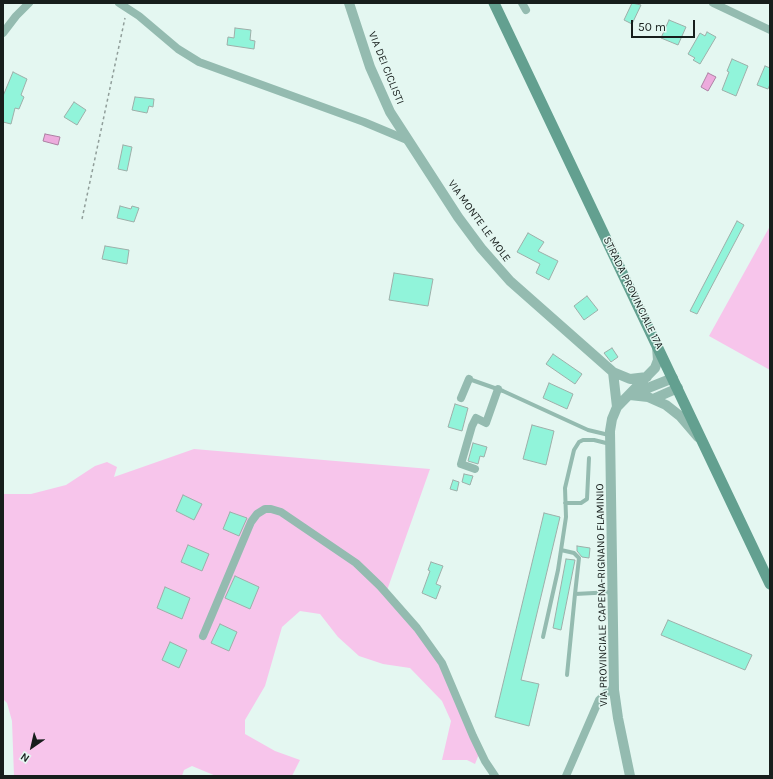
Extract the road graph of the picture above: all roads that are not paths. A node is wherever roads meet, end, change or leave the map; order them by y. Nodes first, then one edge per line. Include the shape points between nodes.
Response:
1 (29, 3) edge
2 (119, 3) edge
3 (349, 3) edge
4 (494, 3) edge
5 (714, 3) edge
6 (770, 30) edge
7 (3, 34) edge
8 (407, 140) junction
9 (657, 343) junction
10 (613, 372) junction
11 (647, 377) junction
12 (673, 378) junction
13 (469, 379) joint
14 (678, 388) junction
15 (498, 389) junction
16 (630, 396) junction
17 (461, 398) dead end
18 (653, 399) junction
19 (616, 407) junction
20 (610, 440) junction
21 (703, 444) junction
22 (589, 458) dead end
23 (475, 469) dead end
24 (565, 503) junction
25 (561, 550) junction
26 (770, 584) edge
27 (613, 592) junction
28 (575, 594) junction
29 (202, 636) dead end
30 (543, 637) dead end
31 (567, 675) dead end
32 (614, 688) junction
33 (496, 776) edge
34 (566, 776) edge
35 (630, 776) edge

1 - 7 street
2 - 8 street via 178,49 199,62
3 - 8 street, VIA DEI CICLISTI via 374,79
4 - 9 main road, STRADA PROVINCIALE 17A
5 - 6 street
8 - 10 street, VIA MONTE LE MOLE via 458,217 500,271
9 - 11 street via 658,360
9 - 12 main road, STRADA PROVINCIALE 17A
10 - 11 street via 630,379
10 - 19 street
11 - 16 street
12 - 14 main road, STRADA PROVINCIALE 17A
12 - 16 street
13 - 15 lane
13 - 17 street
14 - 18 street
14 - 21 main road, STRADA PROVINCIALE 17A
15 - 20 lane
15 - 23 street via 486,423 476,418 472,426 461,464
16 - 18 street via 639,395
16 - 19 street
18 - 21 street via 676,413
19 - 20 street, VIA PROVINCIALE CAPENA-RIGNANO FLAMINIO via 610,425
20 - 24 lane via 587,439 578,442 566,483
20 - 27 street, VIA PROVINCIALE CAPENA-RIGNANO FLAMINIO
21 - 26 main road, STRADA PROVINCIALE 17A
22 - 24 lane via 587,499 580,503
24 - 25 lane via 566,517
25 - 28 lane via 578,556
25 - 30 lane
27 - 28 lane
27 - 32 street, VIA PROVINCIALE CAPENA-RIGNANO FLAMINIO
28 - 31 lane
29 - 33 street via 251,522 265,509 281,512 356,564 380,586 417,628 442,663 473,736 485,761
32 - 34 street via 599,700
32 - 35 street, VIA PROVINCIALE CAPENA-RIGNANO FLAMINIO

